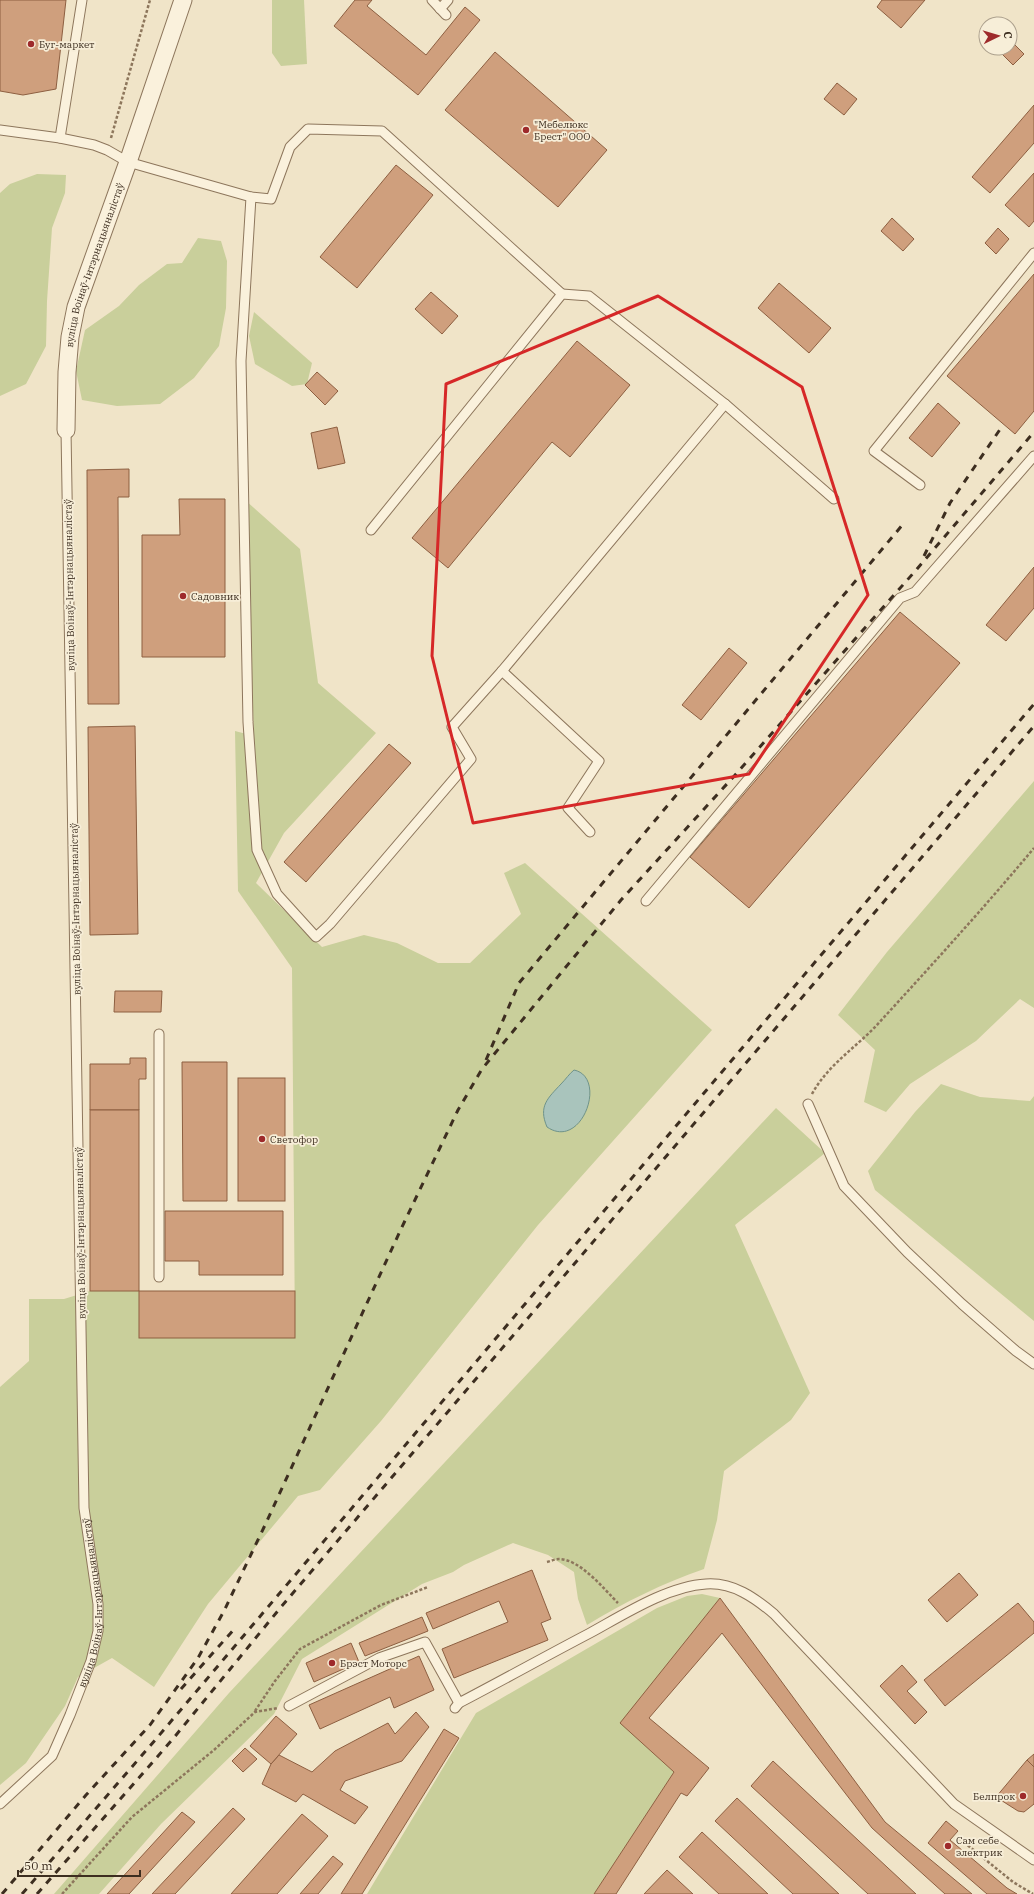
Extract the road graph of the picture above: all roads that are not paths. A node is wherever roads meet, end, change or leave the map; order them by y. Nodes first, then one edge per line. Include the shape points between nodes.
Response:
1 (82, 0) edge
2 (183, 0) edge
3 (432, 0) edge
4 (448, 0) edge
5 (0, 130) edge
6 (60, 138) junction
7 (128, 162) junction
8 (251, 197) junction
9 (1034, 254) edge
10 (562, 294) junction
11 (725, 404) junction
12 (66, 430) joint
13 (1034, 456) edge
14 (920, 485) dead end
15 (834, 499) dead end
16 (372, 530) dead end
17 (502, 671) junction
18 (590, 832) dead end
19 (646, 901) dead end
20 (159, 1034) dead end
21 (808, 1104) road end
22 (159, 1277) dead end
23 (1034, 1364) edge
24 (289, 1706) road end
25 (0, 1804) edge
26 (1034, 1860) edge

1 - 6 lane
2 - 7 street, вуліца Воінаў-Інтэрнацыяналістаў
3 - 4 lane via 443,12
5 - 6 lane
6 - 7 lane via 107,150
7 - 8 lane
7 - 12 street, вуліца Воінаў-Інтэрнацыяналістаў via 76,307 67,372
8 - 10 lane via 271,199 290,147 308,129 382,131
8 - 17 lane via 241,361 248,722 257,850 277,894 316,937 330,924 471,759 452,727
9 - 14 lane via 874,451
10 - 11 lane via 588,296
10 - 16 lane
11 - 15 lane
11 - 17 lane
12 - 25 lane, вуліца Воінаў-Інтэрнацыяналістаў via 84,1508 98,1604 98,1631 91,1661 52,1756
13 - 19 lane via 914,592 900,598
17 - 18 lane via 599,761 568,808
20 - 22 lane
21 - 23 lane via 844,1186 907,1252 962,1304
24 - 26 lane via 379,1658 424,1642 457,1705 628,1613 684,1588 707,1584 730,1587 753,1597 774,1614 954,1804

